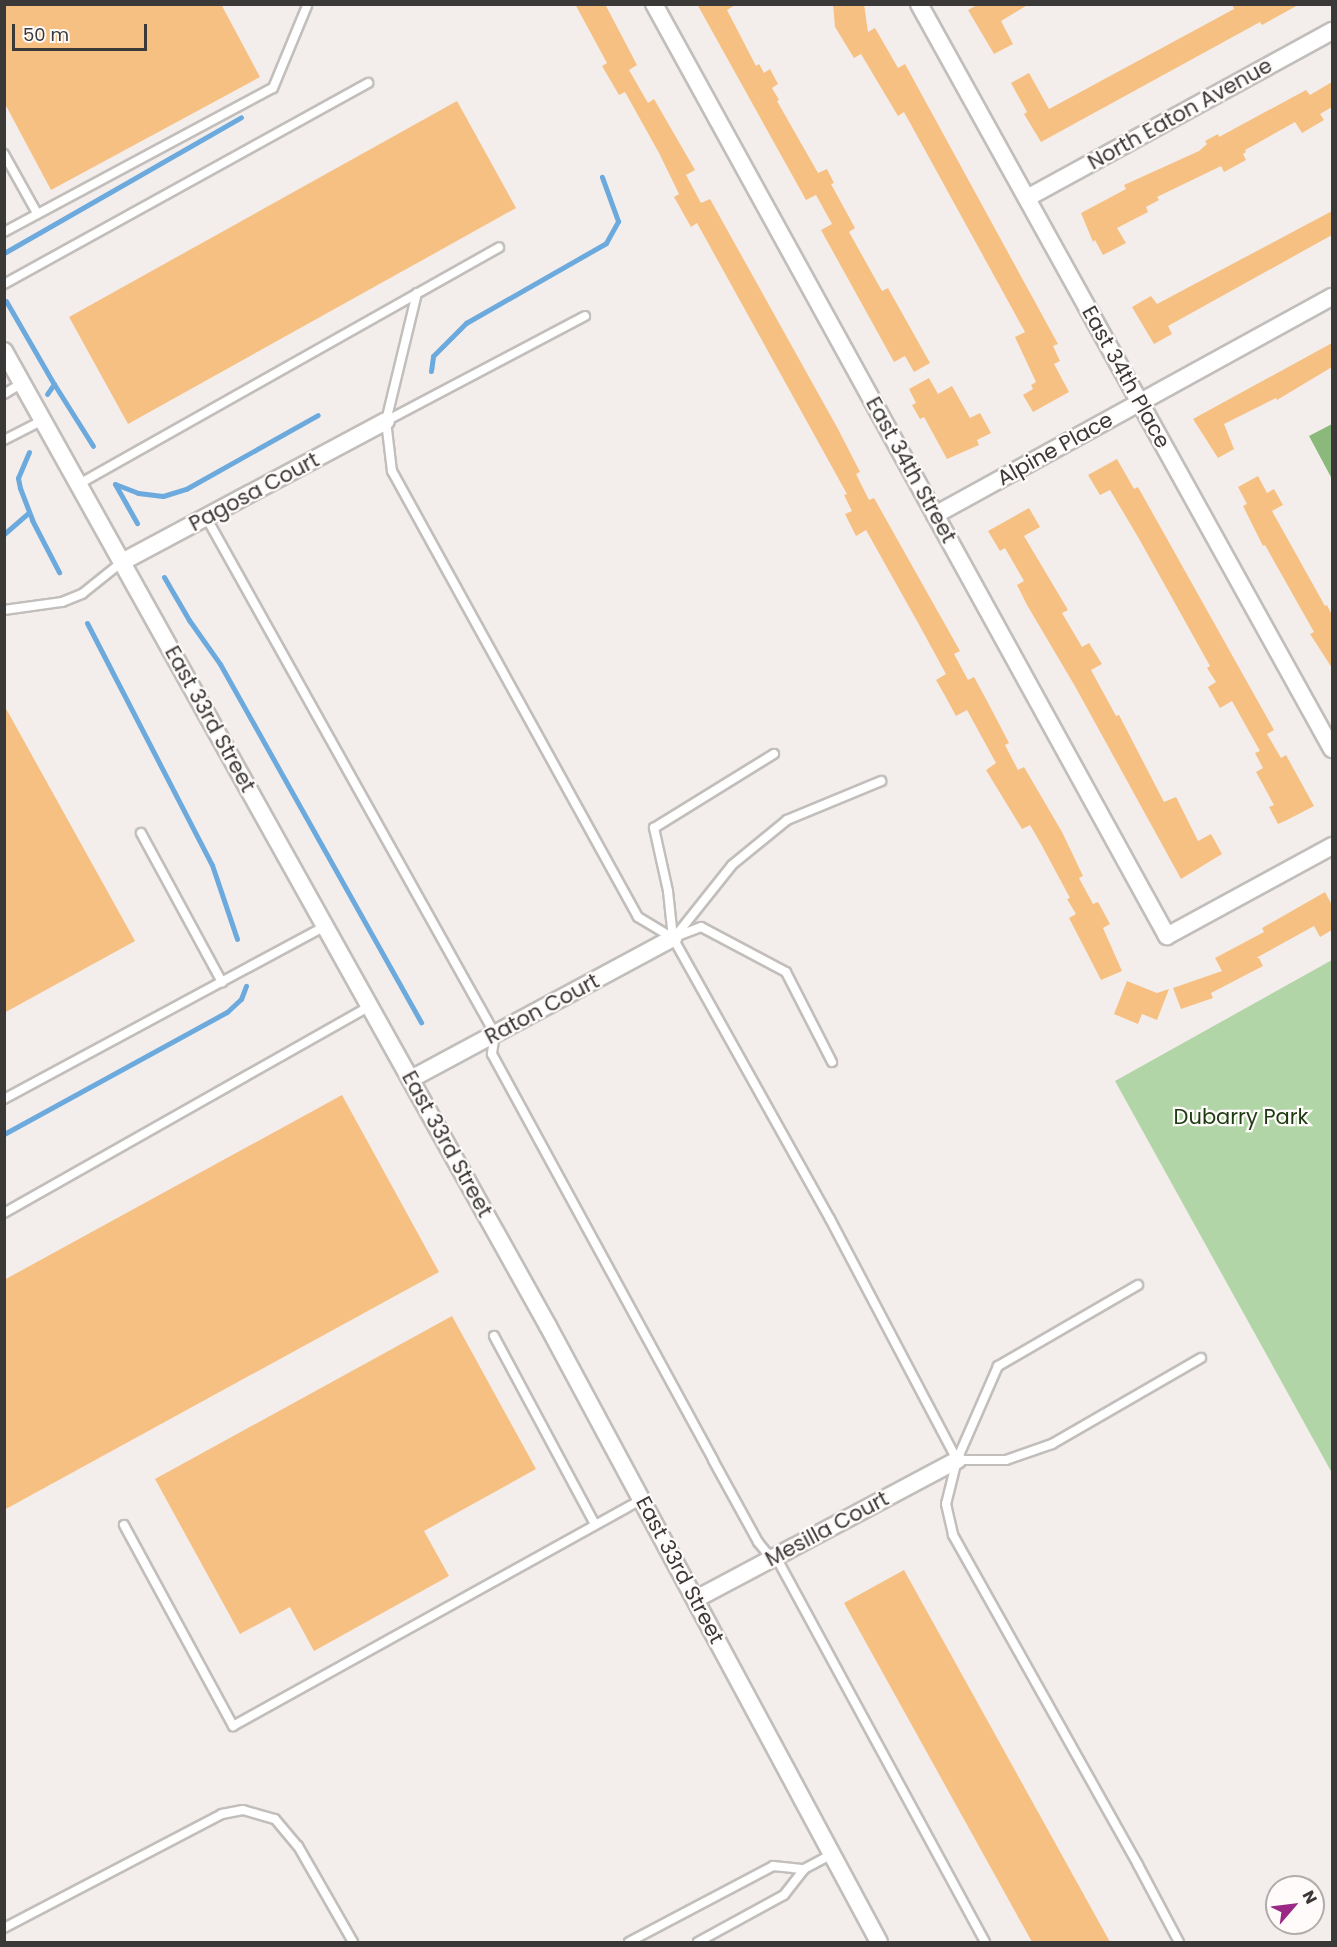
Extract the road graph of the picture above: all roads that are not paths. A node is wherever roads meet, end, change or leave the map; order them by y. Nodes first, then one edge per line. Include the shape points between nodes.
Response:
1 (654, 4) edge
2 (920, 4) edge
3 (307, 6) edge
4 (1332, 31) edge
5 (368, 83) dead end
6 (4, 154) edge
7 (1027, 198) junction
8 (37, 213) junction
9 (4, 232) edge
10 (500, 247) dead end
11 (4, 284) edge
12 (417, 293) junction
13 (1332, 297) edge
14 (585, 316) dead end
15 (4, 351) edge
16 (23, 383) junction
17 (4, 394) edge
18 (1140, 402) junction
19 (43, 420) junction
20 (386, 421) junction
21 (4, 440) edge
22 (79, 484) junction
23 (935, 515) junction
24 (206, 517) junction
25 (122, 562) junction
26 (4, 610) edge
27 (1332, 749) edge
28 (774, 754) dead end
29 (881, 781) dead end
30 (141, 834) dead end
31 (1332, 846) edge
32 (326, 926) junction
33 (673, 938) junction
34 (222, 982) junction
35 (370, 1006) junction
36 (495, 1034) junction
37 (832, 1062) dead end
38 (411, 1079) junction
39 (4, 1100) edge
40 (4, 1213) edge
41 (1138, 1285) dead end
42 (494, 1336) dead end
43 (1201, 1358) dead end
44 (957, 1460) junction
45 (642, 1499) junction
46 (595, 1524) junction
47 (124, 1525) dead end
48 (776, 1557) junction
49 (696, 1599) junction
50 (832, 1854) junction
51 (804, 1869) junction
52 (4, 1928) edge
53 (353, 1942) edge
54 (629, 1942) edge
55 (698, 1942) edge
56 (879, 1942) edge
57 (985, 1942) edge
58 (1179, 1942) edge

1 - 23 street, East 34th Street
2 - 7 street, East 34th Place
3 - 8 lane via 273,88
4 - 7 street, North Eaton Avenue
5 - 11 lane
6 - 8 lane
7 - 18 street, East 34th Place
8 - 9 lane
10 - 12 lane
12 - 20 lane
12 - 22 lane
13 - 18 street, Alpine Place
14 - 20 lane
15 - 16 street, East 33rd Street
16 - 17 lane
16 - 19 street, East 33rd Street
18 - 23 street, Alpine Place
18 - 27 street, East 34th Place
19 - 21 lane
19 - 22 street, East 33rd Street
20 - 24 street, Pagosa Court
20 - 33 lane via 392,471 638,917
22 - 25 street, East 33rd Street
23 - 31 street, East 34th Street via 1167,936
24 - 25 street, Pagosa Court
24 - 36 lane
25 - 26 lane via 82,594 62,602
25 - 32 street, East 33rd Street
28 - 33 lane via 654,828 668,891
29 - 33 lane via 787,820 732,865
30 - 34 lane
32 - 34 lane
32 - 35 street, East 33rd Street
33 - 36 street, Raton Court
33 - 37 lane via 701,927 786,972
33 - 44 lane via 830,1219
34 - 39 lane
35 - 38 street, East 33rd Street
35 - 40 lane
36 - 38 street, Raton Court
36 - 48 lane via 492,1054 758,1542
38 - 45 street, East 33rd Street
41 - 44 lane via 998,1366
42 - 46 lane
43 - 44 lane via 1052,1444 1006,1460
44 - 48 street, Mesilla Court
44 - 58 lane via 946,1504 953,1535
45 - 46 lane
45 - 49 street, East 33rd Street
46 - 47 lane via 233,1726
48 - 49 street, Mesilla Court
48 - 57 lane
49 - 50 street, East 33rd Street
50 - 51 lane
50 - 56 street, East 33rd Street
51 - 54 lane via 773,1866
51 - 55 lane via 784,1894
52 - 53 lane via 222,1814 243,1810 276,1819 298,1846

